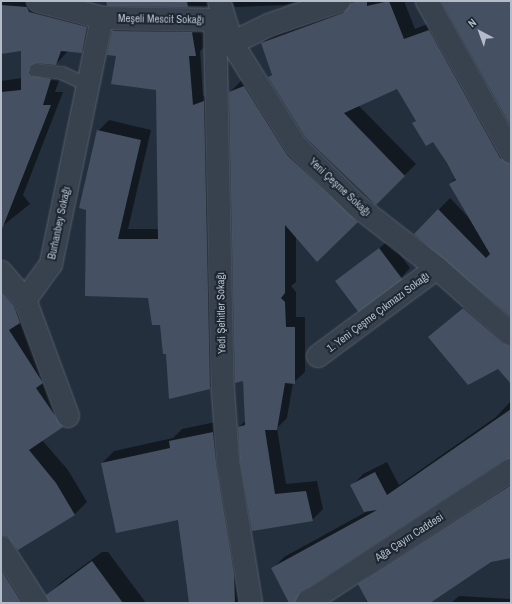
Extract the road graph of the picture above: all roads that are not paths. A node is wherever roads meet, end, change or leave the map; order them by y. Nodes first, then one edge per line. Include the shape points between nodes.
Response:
1 (38, 1) edge
2 (339, 1) edge
3 (427, 1) edge
4 (217, 11) edge
5 (102, 18) junction
6 (232, 43) junction
7 (36, 70) dead end
8 (88, 85) junction
9 (511, 152) edge
10 (437, 268) junction
11 (1, 272) edge
12 (25, 300) junction
13 (511, 334) edge
14 (318, 356) dead end
15 (68, 416) dead end
16 (511, 470) edge
17 (1, 547) edge
18 (37, 603) edge
19 (251, 603) edge
20 (307, 603) edge

1 - 5 street, Meşeli Mescit Sokağı
2 - 6 street via 269,24
3 - 9 street
4 - 5 street, Meşeli Mescit Sokağı
4 - 6 street, Meşeli Mescit Sokağı
4 - 19 street, Yedi Şehitler Sokağı via 223,391 228,461
5 - 8 street, Burhanbey Sokağı
6 - 10 street, Yeni Çeşme Sokağı via 296,146 356,205
7 - 8 lane via 62,73
8 - 12 street, Burhanbey Sokağı via 51,264
10 - 13 street, Yeni Çeşme Sokağı
10 - 14 street, 1. Yeni Çeşme Çıkmazı Sokağı
11 - 12 street
12 - 15 street
16 - 20 street, Ağa Çayırı Caddesi
17 - 18 street

